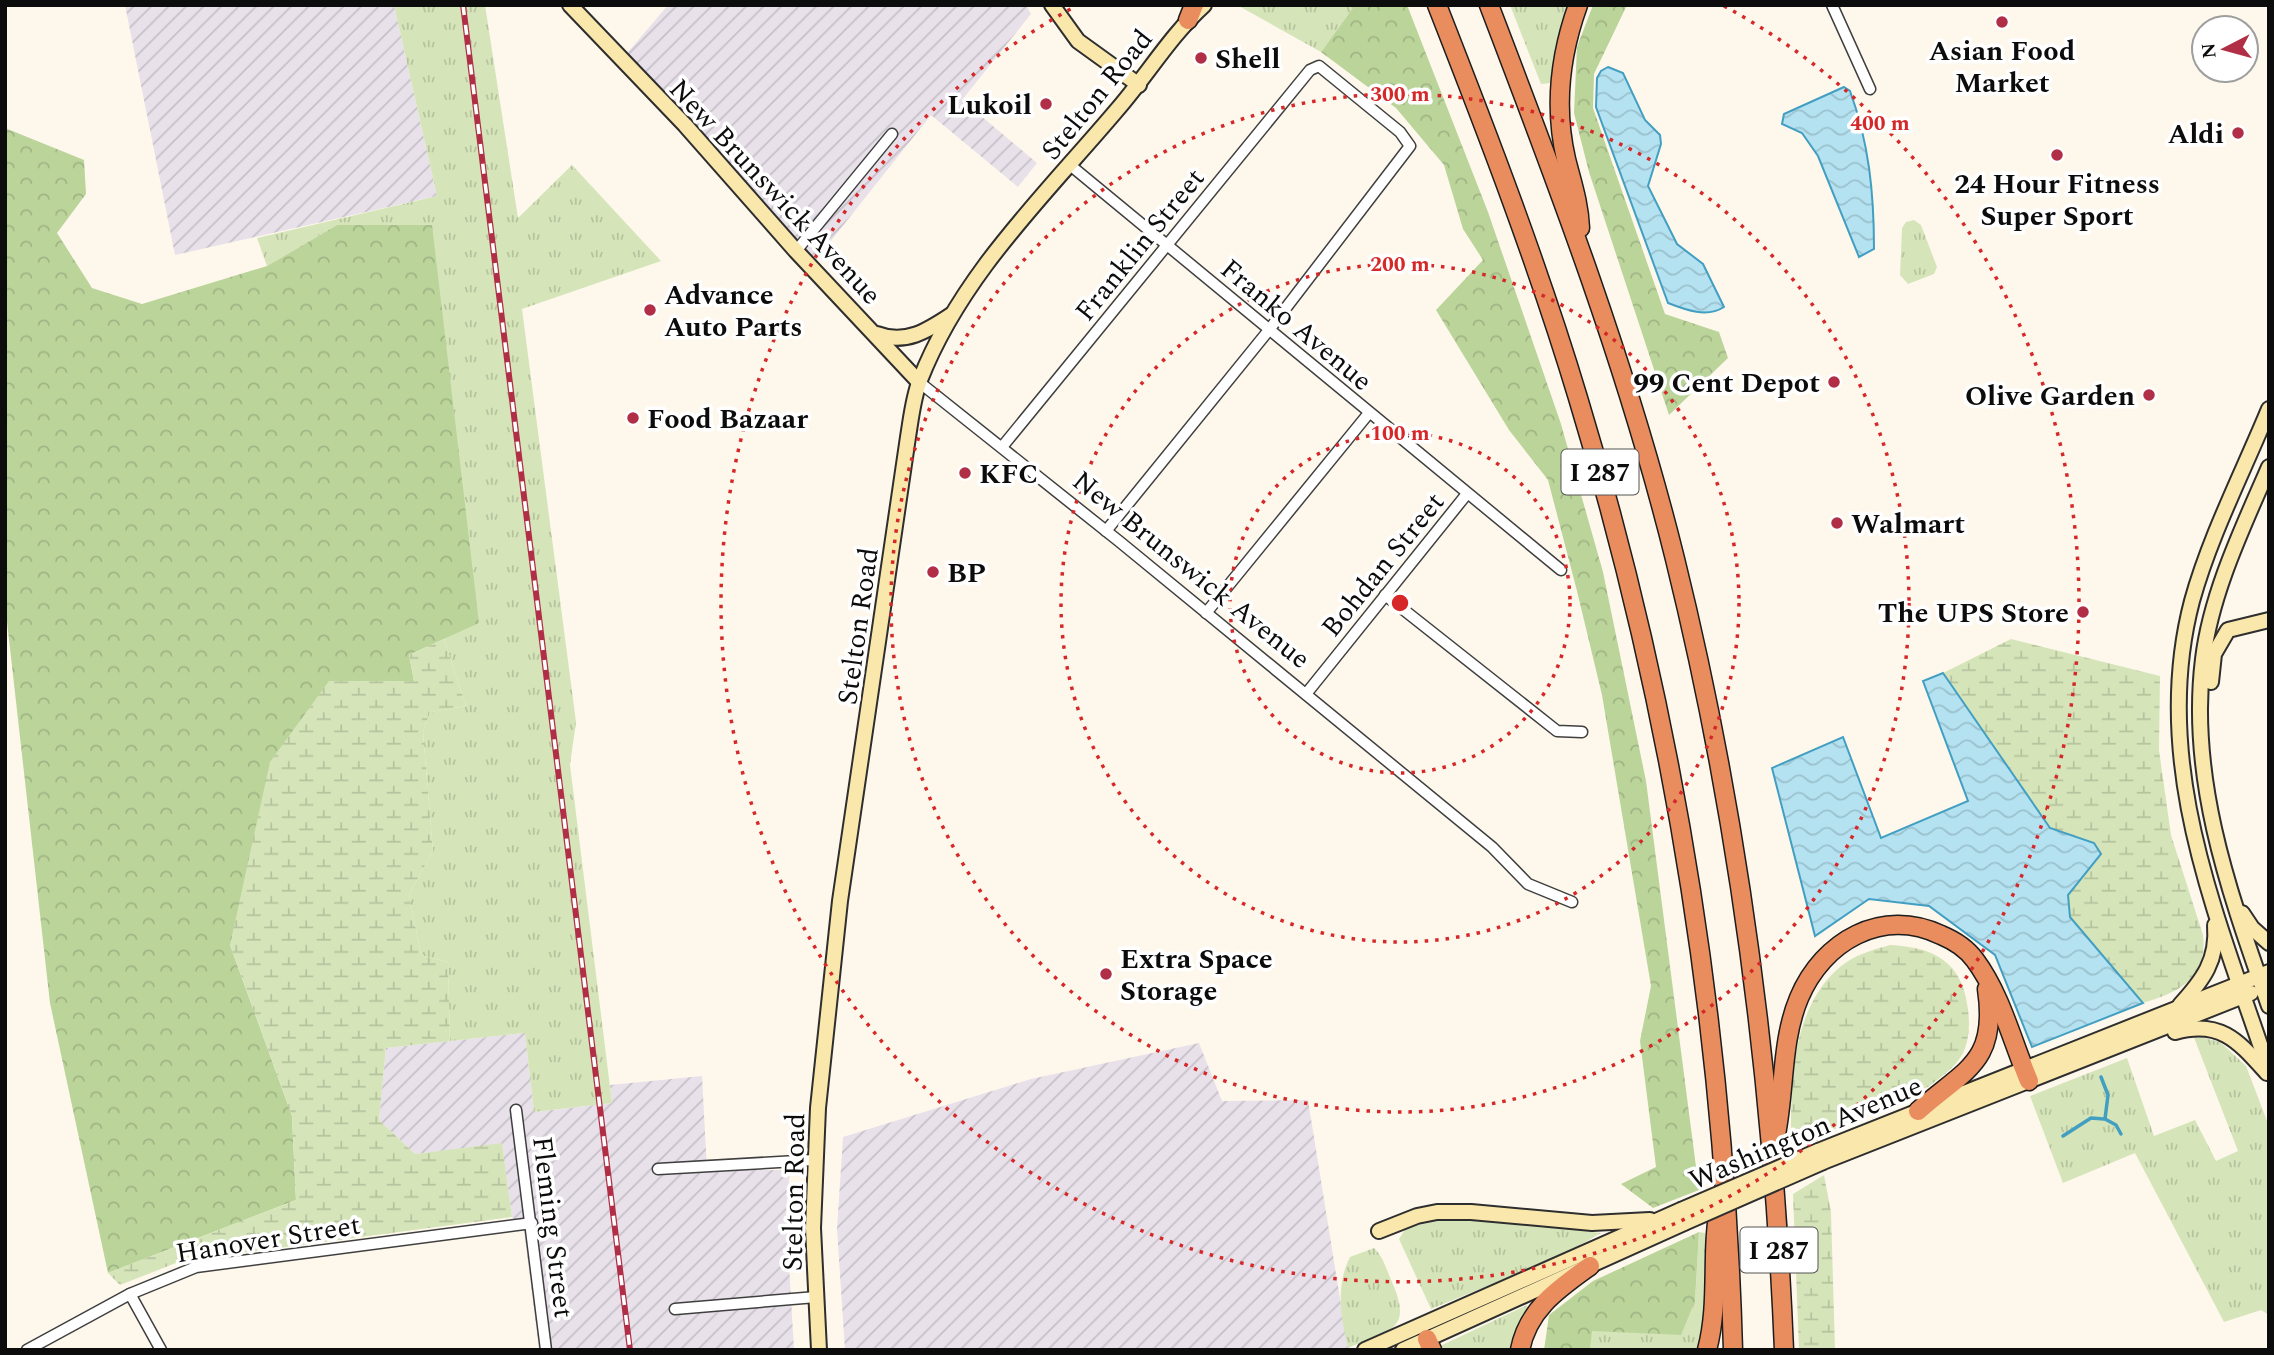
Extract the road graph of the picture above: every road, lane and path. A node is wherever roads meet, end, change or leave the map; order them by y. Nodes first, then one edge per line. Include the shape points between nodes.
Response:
1 (570, 5) edge
2 (1052, 5) edge
3 (1204, 5) edge
4 (1437, 5) edge
5 (1489, 5) edge
6 (1578, 5) edge
7 (1832, 5) edge
8 (1191, 13) edge
9 (1139, 85) junction
10 (1870, 89) dead end
11 (892, 134) dead end
12 (1070, 165) junction
13 (1168, 245) junction
14 (1581, 246) junction
15 (796, 251) junction
16 (952, 314) junction
17 (1269, 330) junction
18 (875, 333) junction
19 (919, 382) junction
20 (2269, 409) edge
21 (1369, 413) junction
22 (1002, 447) junction
23 (2269, 467) edge
24 (1466, 495) junction
25 (1106, 531) junction
26 (1561, 570) dead end
27 (1385, 595) junction
28 (1206, 613) junction
29 (2269, 620) edge
30 (1306, 694) junction
31 (2201, 729) junction
32 (1582, 732) dead end
33 (2232, 897) junction
34 (1572, 902) dead end
35 (2214, 906) junction
36 (2269, 943) edge
37 (1985, 978) junction
38 (2264, 981) edge
39 (2242, 989) junction
40 (2269, 1006) edge
41 (2178, 1008) junction
42 (2116, 1047) junction
43 (2269, 1073) edge
44 (2026, 1075) junction
45 (516, 1110) dead end
46 (1918, 1111) junction
47 (1772, 1150) junction
48 (1821, 1156) junction
49 (814, 1160) junction
50 (658, 1169) dead end
51 (1725, 1180) junction
52 (1683, 1216) junction
53 (1661, 1220) junction
54 (532, 1223) junction
55 (1379, 1231) dead end
56 (1590, 1266) junction
57 (131, 1294) junction
58 (816, 1297) junction
59 (675, 1309) dead end
60 (1430, 1344) edge
61 (27, 1350) edge
62 (161, 1350) edge
63 (546, 1350) edge
64 (819, 1350) edge
65 (1365, 1350) edge
66 (1403, 1350) edge
67 (1520, 1350) edge
68 (1707, 1350) edge
69 (1732, 1350) edge
70 (1784, 1350) edge

1 - 15 main road, New Brunswick Avenue via 685,125
2 - 9 main road via 1078,41
3 - 8 main road, Stelton Road
4 - 51 highway, I 287 via 1541,281 1636,610 1696,913
5 - 14 highway, I 287
6 - 14 highway via 1567,35 1559,118 1578,200
7 - 10 street
8 - 9 main road, Stelton Road
9 - 12 main road, Stelton Road
11 - 15 street
12 - 13 street, Franko Avenue
12 - 16 main road, Stelton Road via 1001,244
13 - 17 street, Franko Avenue
13 - 17 street, Franklin Street via 1310,69 1319,66 1400,132 1410,146
13 - 22 street, Franklin Street
14 - 47 highway, I 287 via 1664,519 1711,722 1749,937
15 - 18 main road, New Brunswick Avenue
16 - 18 main road via 926,332 904,339
16 - 19 main road, Stelton Road
17 - 21 street, Franko Avenue
17 - 25 street
18 - 19 main road, New Brunswick Avenue
19 - 22 street, New Brunswick Avenue
19 - 49 main road, Stelton Road via 840,901
20 - 35 main road via 2192,602 2183,666 2181,772
21 - 24 street, Franko Avenue
21 - 28 street
22 - 25 street, New Brunswick Avenue
23 - 31 main road via 2215,608 2203,658
24 - 26 street, Franko Avenue
24 - 27 street, Bohdan Street
25 - 28 street, New Brunswick Avenue
27 - 30 street, Bohdan Street
27 - 32 street via 1557,731
28 - 30 street, New Brunswick Avenue
29 - 31 main road via 2228,630 2220,640 2214,654 2208,722
30 - 34 street, New Brunswick Avenue via 1492,846 1528,884
31 - 33 main road via 2209,812
33 - 36 main road via 2252,929
33 - 38 main road
35 - 39 main road
35 - 41 main road via 2217,941 2212,963
37 - 44 highway
37 - 46 highway via 1989,1005 1984,1047 1967,1073
37 - 47 highway via 1975,959 1959,945 1911,925 1868,929 1833,948 1808,979 1793,1019
38 - 39 main road, Washington Avenue
38 - 40 main road
39 - 41 main road, Washington Avenue
39 - 42 main road, Washington Avenue
39 - 43 main road
41 - 44 main road, Washington Avenue
42 - 43 main road via 2190,1028 2211,1029 2239,1042
42 - 44 main road, Washington Avenue
44 - 46 main road, Washington Avenue
44 - 48 main road, Washington Avenue
45 - 54 street, Fleming Street
46 - 48 main road, Washington Avenue
47 - 70 highway, I 287
48 - 52 main road, Washington Avenue, bridge
49 - 50 street
49 - 58 main road, Stelton Road
51 - 68 highway via 1716,1225 1717,1280
51 - 69 highway, I 287
52 - 53 main road, Washington Avenue
52 - 56 main road, Washington Avenue
53 - 55 main road via 1592,1223 1437,1212
53 - 65 main road, Washington Avenue
54 - 57 street, Hanover Street via 196,1267
54 - 63 street, Fleming Street
56 - 60 main road, Washington Avenue
56 - 67 highway via 1544,1301 1529,1321
57 - 61 street, Hanover Street
57 - 62 street
58 - 59 street
58 - 64 main road, Stelton Road
60 - 66 main road, Washington Avenue

